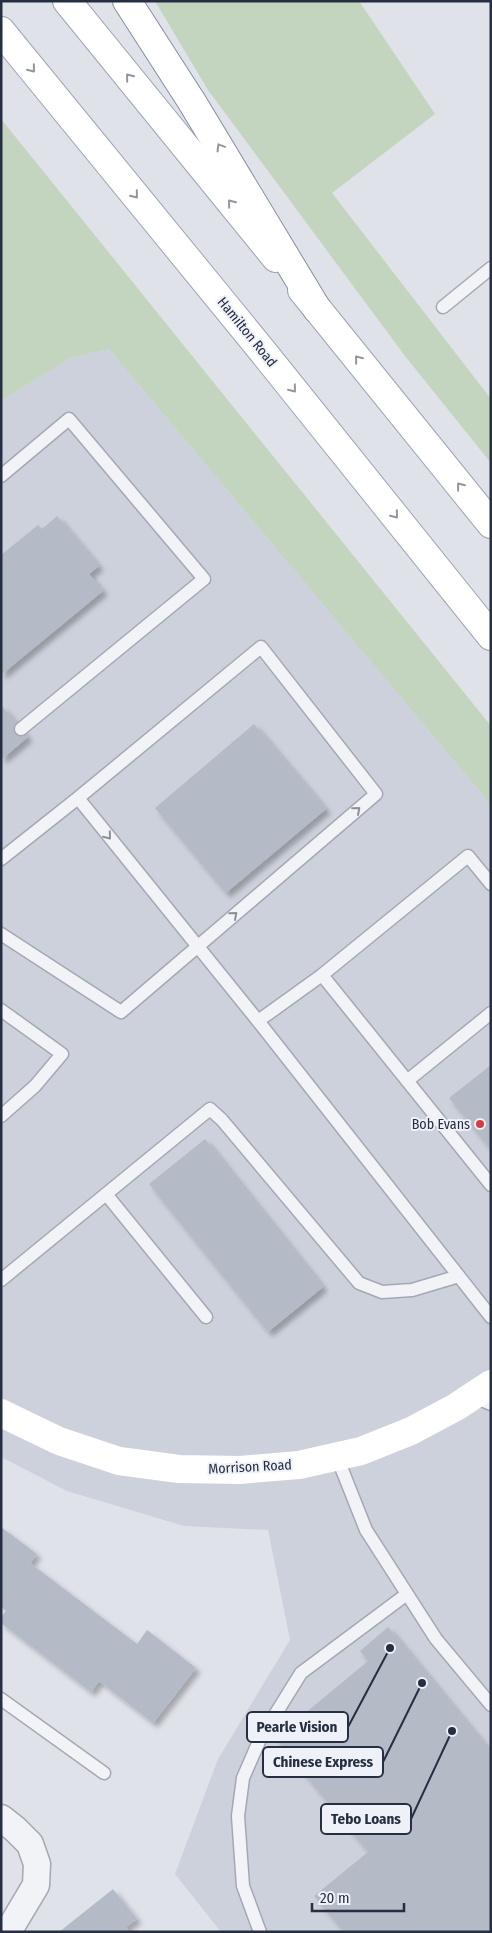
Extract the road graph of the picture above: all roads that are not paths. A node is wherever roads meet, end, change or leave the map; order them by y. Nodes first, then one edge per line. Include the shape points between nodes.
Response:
1 (67, 1) edge
2 (127, 1) edge
3 (1, 31) edge
4 (491, 268) edge
5 (443, 307) dead end
6 (317, 309) junction
7 (1, 476) edge
8 (491, 524) edge
9 (491, 636) edge
10 (21, 729) dead end
11 (78, 798) junction
12 (1, 858) edge
13 (491, 884) edge
14 (1, 934) edge
15 (197, 947) junction
16 (322, 975) junction
17 (1, 1010) edge
18 (491, 1013) edge
19 (258, 1021) junction
20 (407, 1081) junction
21 (1, 1116) edge
22 (491, 1185) edge
23 (106, 1194) junction
24 (459, 1276) junction
25 (1, 1280) edge
26 (491, 1316) edge
27 (206, 1317) dead end
28 (485, 1395) edge
29 (1, 1413) edge
30 (337, 1457) junction
31 (407, 1594) junction
32 (1, 1699) edge
33 (491, 1705) edge
34 (104, 1773) dead end
35 (1, 1818) edge
36 (8, 1932) edge
37 (260, 1932) edge

6 -> 1 main road
6 -> 2 main road
3 -> 9 main road, Hamilton Road
4 - 5 lane
8 -> 6 main road
7 - 10 lane via 69,419 204,579
11 - 12 lane
11 -> 15 lane
15 -> 11 lane via 376,794 261,647
13 - 16 lane via 468,856
14 - 15 lane via 121,1012
15 - 19 lane
16 - 19 lane
16 - 20 lane
17 - 21 lane via 62,1054 35,1086
18 - 20 lane
19 - 24 lane
20 - 22 lane
23 - 24 lane via 210,1109 359,1282 382,1292 412,1290
23 - 25 lane
23 - 27 lane
24 - 26 lane
28 - 30 main road, Morrison Road via 411,1431
29 - 30 main road, Morrison Road via 59,1441 119,1461 179,1470 240,1470 299,1465
30 - 31 lane via 366,1530
31 - 33 lane via 436,1639
31 - 37 lane via 301,1672 260,1739 246,1770 238,1816 243,1886
32 - 34 lane
35 - 36 street via 30,1844 37,1864 36,1884

